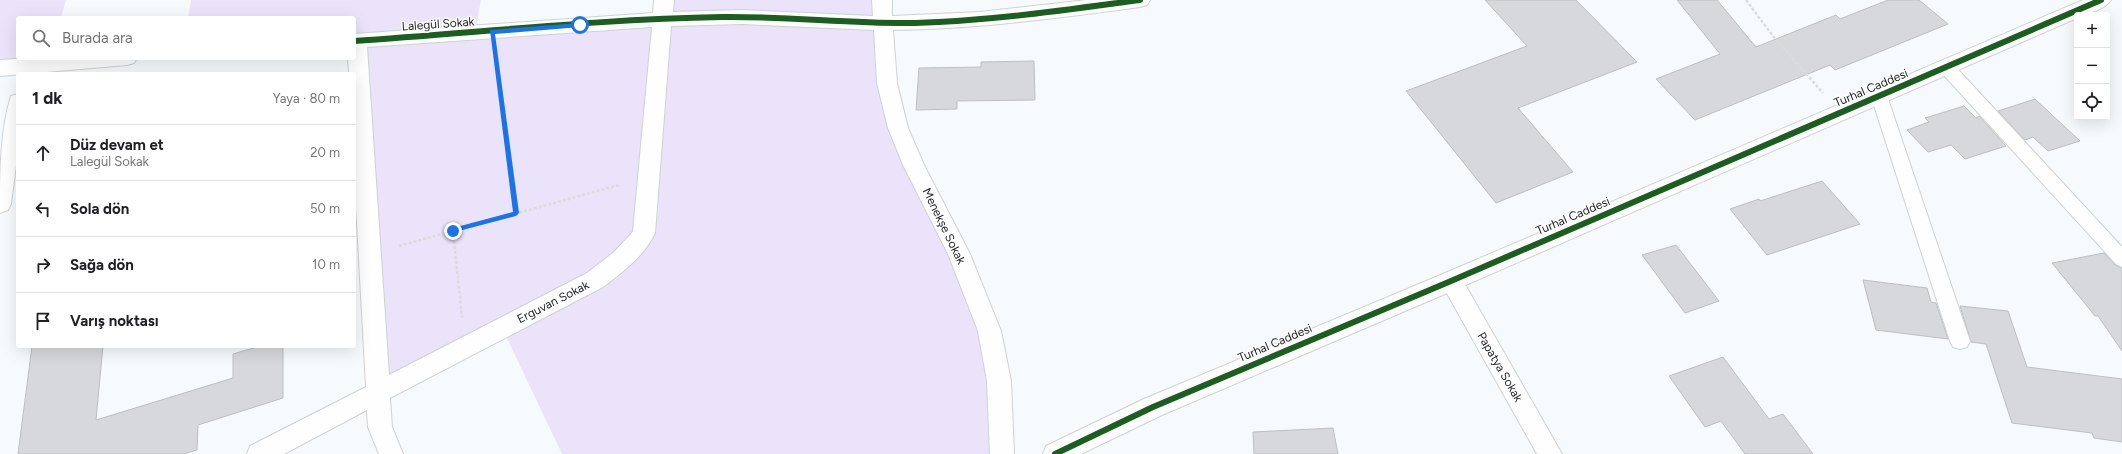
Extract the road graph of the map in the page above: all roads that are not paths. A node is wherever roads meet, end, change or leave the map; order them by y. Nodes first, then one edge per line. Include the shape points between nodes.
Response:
1 (882, 0) edge
2 (1140, 0) edge
3 (2101, 0) edge
4 (663, 9) edge
5 (883, 23) junction
6 (356, 41) edge
7 (110, 60) edge
8 (1946, 67) junction
9 (0, 68) edge
10 (27, 70) edge
11 (1879, 96) junction
12 (16, 110) edge
13 (0, 204) edge
14 (2122, 259) edge
15 (1451, 281) junction
16 (1960, 341) dead end
17 (378, 393) junction
18 (259, 454) edge
19 (390, 454) edge
20 (1002, 454) edge
21 (1055, 454) edge
22 (1550, 454) edge

1 - 5 street, Menekşe Sokak
2 - 5 street, Lalegül Sokak via 968,19
3 - 8 street, Turhal Caddesi
4 - 5 street, Lalegül Sokak
4 - 6 street, Lalegül Sokak via 492,32
4 - 17 street, Erguvan Sokak via 644,233 631,251 595,280
5 - 20 street, Menekşe Sokak via 888,90 900,133 918,176 960,255 988,328 996,358
6 - 17 street
7 - 10 street
8 - 11 street, Turhal Caddesi
8 - 14 lane
9 - 10 street
11 - 15 street, Turhal Caddesi
11 - 16 lane
12 - 13 street via 10,132
15 - 21 street, Turhal Caddesi via 1160,404
15 - 22 street, Papatya Sokak
17 - 18 street, Erguvan Sokak
17 - 19 street via 380,427

